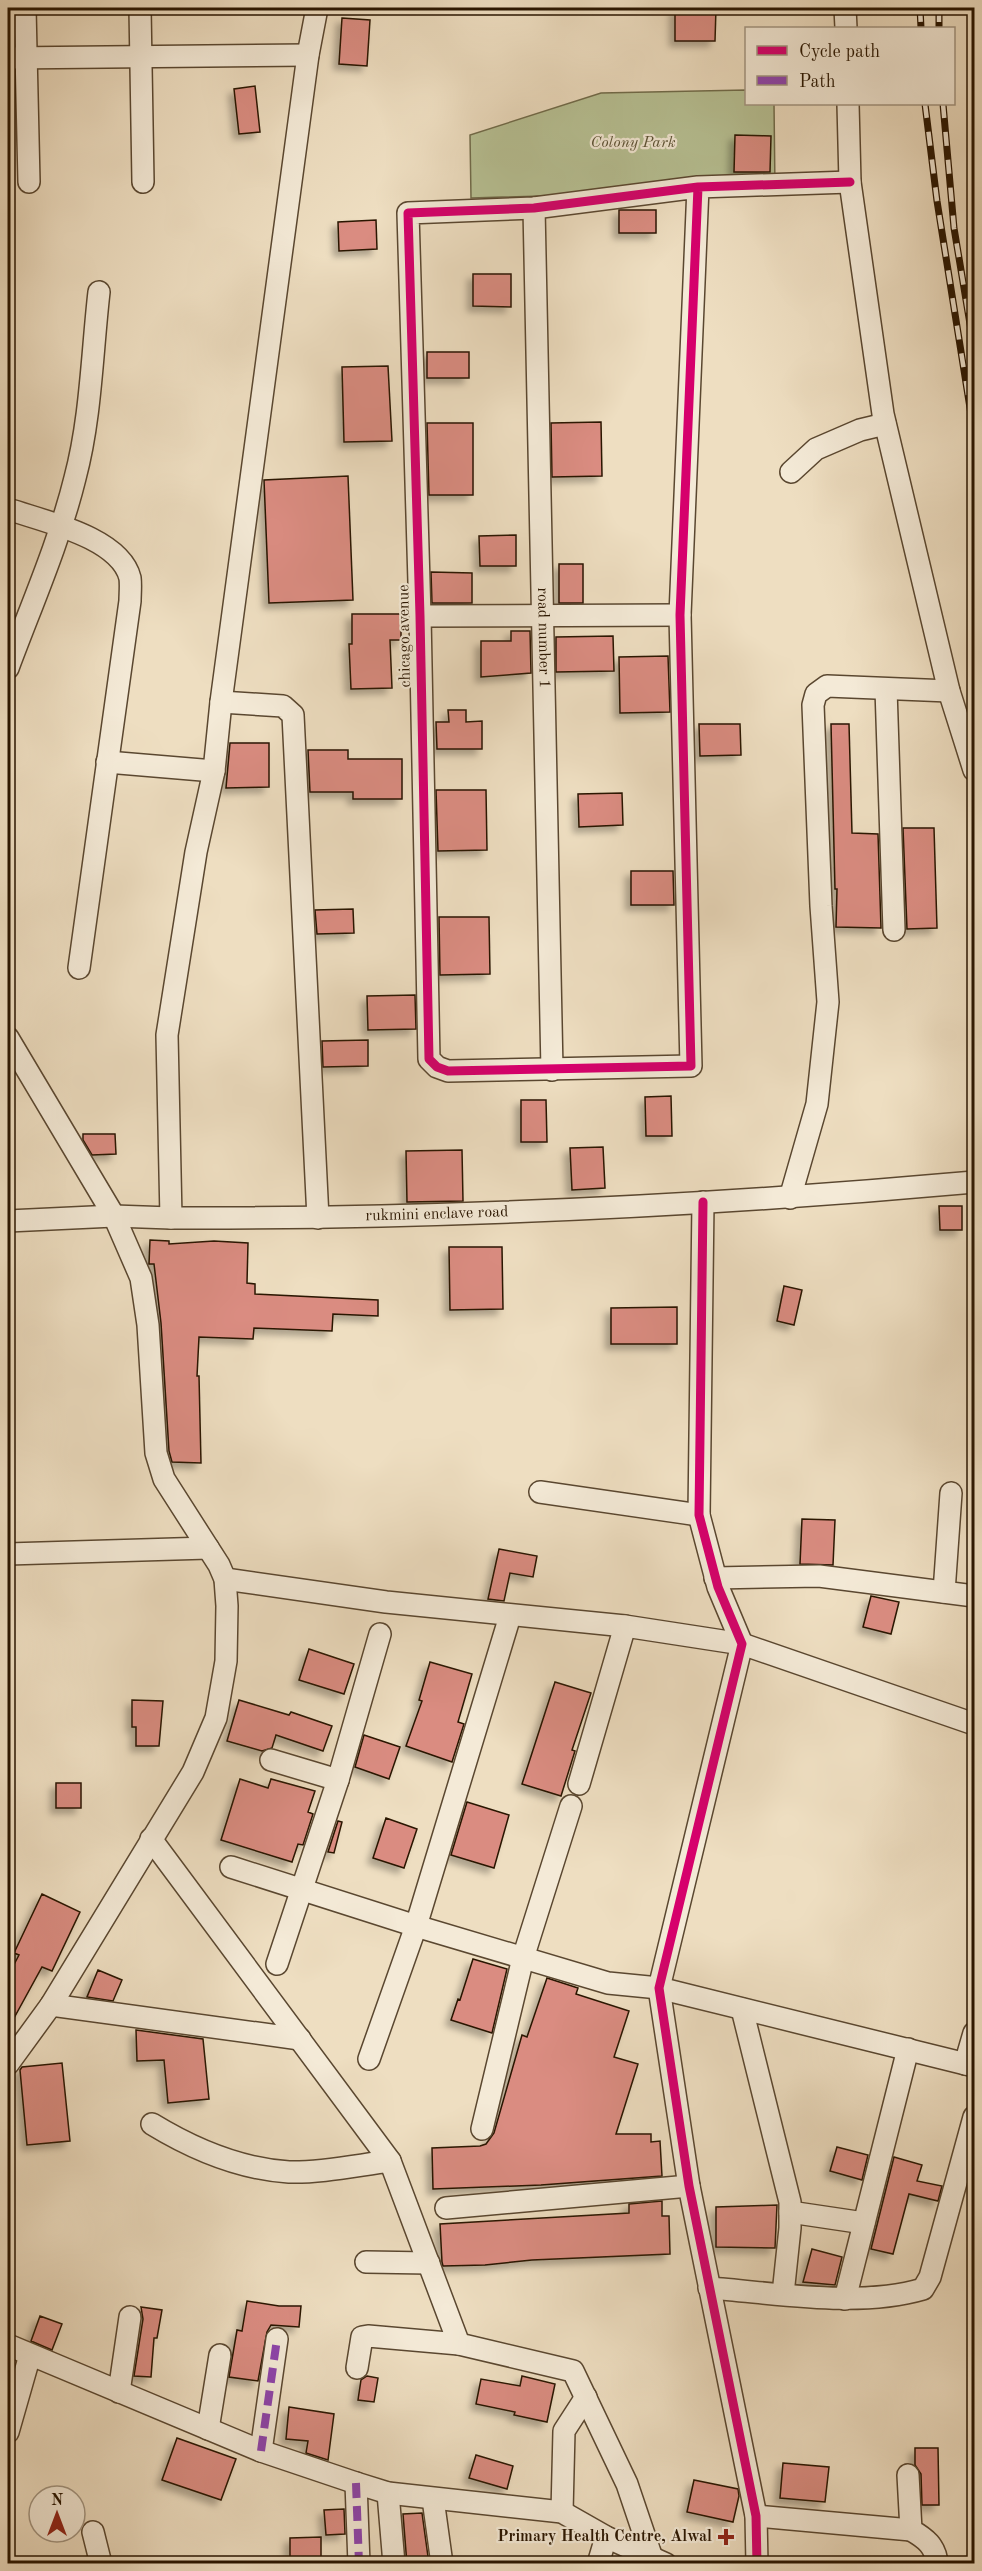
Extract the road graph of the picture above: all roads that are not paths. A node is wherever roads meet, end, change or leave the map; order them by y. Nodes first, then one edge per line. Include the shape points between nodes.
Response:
1 (25, 8) edge
2 (140, 8) edge
3 (317, 8) edge
4 (845, 8) edge
5 (846, 27) edge
6 (308, 55) junction
7 (141, 57) junction
8 (16, 58) edge
9 (848, 105) edge
10 (18, 155) edge
11 (29, 182) dead end
12 (143, 182) dead end
13 (850, 182) junction
14 (698, 187) junction
15 (534, 208) junction
16 (99, 292) dead end
17 (885, 424) junction
18 (791, 472) dead end
19 (8, 509) edge
20 (60, 528) junction
21 (544, 615) junction
22 (680, 615) junction
23 (420, 616) junction
24 (8, 668) edge
25 (886, 689) junction
26 (949, 691) junction
27 (221, 702) junction
28 (107, 762) junction
29 (975, 770) edge
30 (214, 771) junction
31 (894, 930) dead end
32 (79, 968) dead end
33 (8, 1038) edge
34 (552, 1070) junction
35 (18, 1072) edge
36 (975, 1182) edge
37 (789, 1198) junction
38 (703, 1202) junction
39 (114, 1216) junction
40 (171, 1218) junction
41 (318, 1218) junction
42 (8, 1221) edge
43 (540, 1492) dead end
44 (951, 1494) dead end
45 (699, 1515) junction
46 (208, 1548) junction
47 (8, 1554) edge
48 (716, 1578) junction
49 (225, 1579) junction
50 (944, 1592) junction
51 (975, 1596) edge
52 (510, 1616) junction
53 (625, 1626) junction
54 (380, 1634) dead end
55 (742, 1644) junction
56 (975, 1724) edge
57 (271, 1760) dead end
58 (339, 1780) junction
59 (579, 1784) dead end
60 (571, 1806) dead end
61 (152, 1839) junction
62 (231, 1867) dead end
63 (301, 1889) junction
64 (416, 1926) junction
65 (523, 1958) junction
66 (277, 1964) dead end
67 (658, 1988) junction
68 (51, 2005) junction
69 (742, 2009) junction
70 (975, 2033) edge
71 (300, 2039) junction
72 (908, 2049) junction
73 (369, 2058) dead end
74 (8, 2064) edge
75 (970, 2065) edge
76 (975, 2117) edge
77 (152, 2124) dead end
78 (482, 2129) dead end
79 (390, 2161) junction
80 (689, 2186) junction
81 (446, 2208) dead end
82 (789, 2212) junction
83 (864, 2223) junction
84 (366, 2262) dead end
85 (429, 2263) junction
86 (710, 2288) junction
87 (783, 2294) junction
88 (845, 2299) junction
89 (130, 2317) dead end
90 (277, 2339) dead end
91 (459, 2344) junction
92 (8, 2345) edge
93 (30, 2355) junction
94 (220, 2355) dead end
95 (357, 2368) dead end
96 (119, 2392) junction
97 (586, 2397) junction
98 (207, 2429) junction
99 (8, 2432) edge
100 (261, 2451) junction
101 (909, 2475) dead end
102 (356, 2483) junction
103 (388, 2493) junction
104 (433, 2499) junction
105 (562, 2512) junction
106 (756, 2516) junction
107 (911, 2530) junction
108 (93, 2532) dead end
109 (606, 2537) junction
110 (659, 2561) edge
111 (101, 2564) edge
112 (358, 2564) edge
113 (394, 2564) edge
114 (442, 2564) edge
115 (598, 2564) edge
116 (757, 2564) edge
117 (937, 2564) edge

1 - 8 street
2 - 7 street
3 - 6 street
4 - 5 street
6 - 7 street
6 - 27 street
7 - 8 street
7 - 12 street
8 - 10 street
9 - 13 street
10 - 11 street
13 - 14 street
13 - 17 street
14 - 15 street
14 - 22 street
15 - 21 street, road number 1
15 - 23 street, chicago avenue via 408,213
16 - 20 street via 76,477
17 - 18 street via 816,449
17 - 26 street
19 - 20 street
20 - 24 street
20 - 28 street via 96,541 116,555 130,577
21 - 22 street
21 - 23 street
21 - 34 street, road number 1
22 - 34 street via 691,1066
23 - 34 street, chicago avenue via 429,1059 448,1071
25 - 26 street
25 - 31 street
25 - 37 street via 827,686 816,694 813,705 828,1002 817,1104
26 - 29 street
27 - 30 street
27 - 41 street via 283,706 293,715
28 - 30 street
28 - 32 street
30 - 40 street via 196,852 167,1035
33 - 35 street
35 - 39 street
36 - 37 street, rukmini enclave road
37 - 38 street, rukmini enclave road
38 - 41 street, rukmini enclave road
38 - 45 street
39 - 40 street, rukmini enclave road
39 - 42 street, rukmini enclave road
39 - 46 street via 141,1278 144,1295 156,1454 164,1479
40 - 41 street, rukmini enclave road
43 - 45 street
44 - 50 street
45 - 48 street
46 - 47 street
46 - 49 street
48 - 50 street via 819,1576
48 - 55 street
49 - 52 street
49 - 61 street via 226,1661 216,1718 193,1772
50 - 51 street
52 - 53 street
52 - 64 street
53 - 55 street
53 - 59 street
54 - 58 street
55 - 56 street
55 - 67 street
57 - 58 street
58 - 63 street
60 - 65 street
61 - 68 street
61 - 71 street
62 - 63 street
63 - 64 street
63 - 66 street
64 - 65 street
64 - 73 street
65 - 67 street via 608,1983
65 - 78 street
67 - 69 street
67 - 80 street
68 - 71 street
68 - 74 street
69 - 72 street
69 - 82 street
70 - 75 street
71 - 79 street
72 - 75 street
72 - 83 street
76 - 88 street via 930,2277 923,2289
77 - 79 street via 211,2154 250,2166 290,2172
79 - 85 street
80 - 81 street
80 - 86 street
82 - 83 street
82 - 87 street
83 - 88 street
84 - 85 street
85 - 91 street
86 - 87 street
86 - 106 street
87 - 88 street
89 - 96 street
90 - 100 street
91 - 95 street via 362,2337
91 - 97 street via 573,2371
92 - 93 street
93 - 96 street
93 - 99 street
94 - 98 street
96 - 98 street
97 - 105 street via 564,2431
97 - 110 street
98 - 100 street
100 - 102 street
101 - 107 street
102 - 103 street
102 - 112 street
103 - 104 street
103 - 113 street
104 - 105 street
104 - 114 street
105 - 109 street
106 - 107 street
106 - 116 street
107 - 117 street via 925,2538 936,2553
108 - 111 street
109 - 110 street
109 - 115 street

